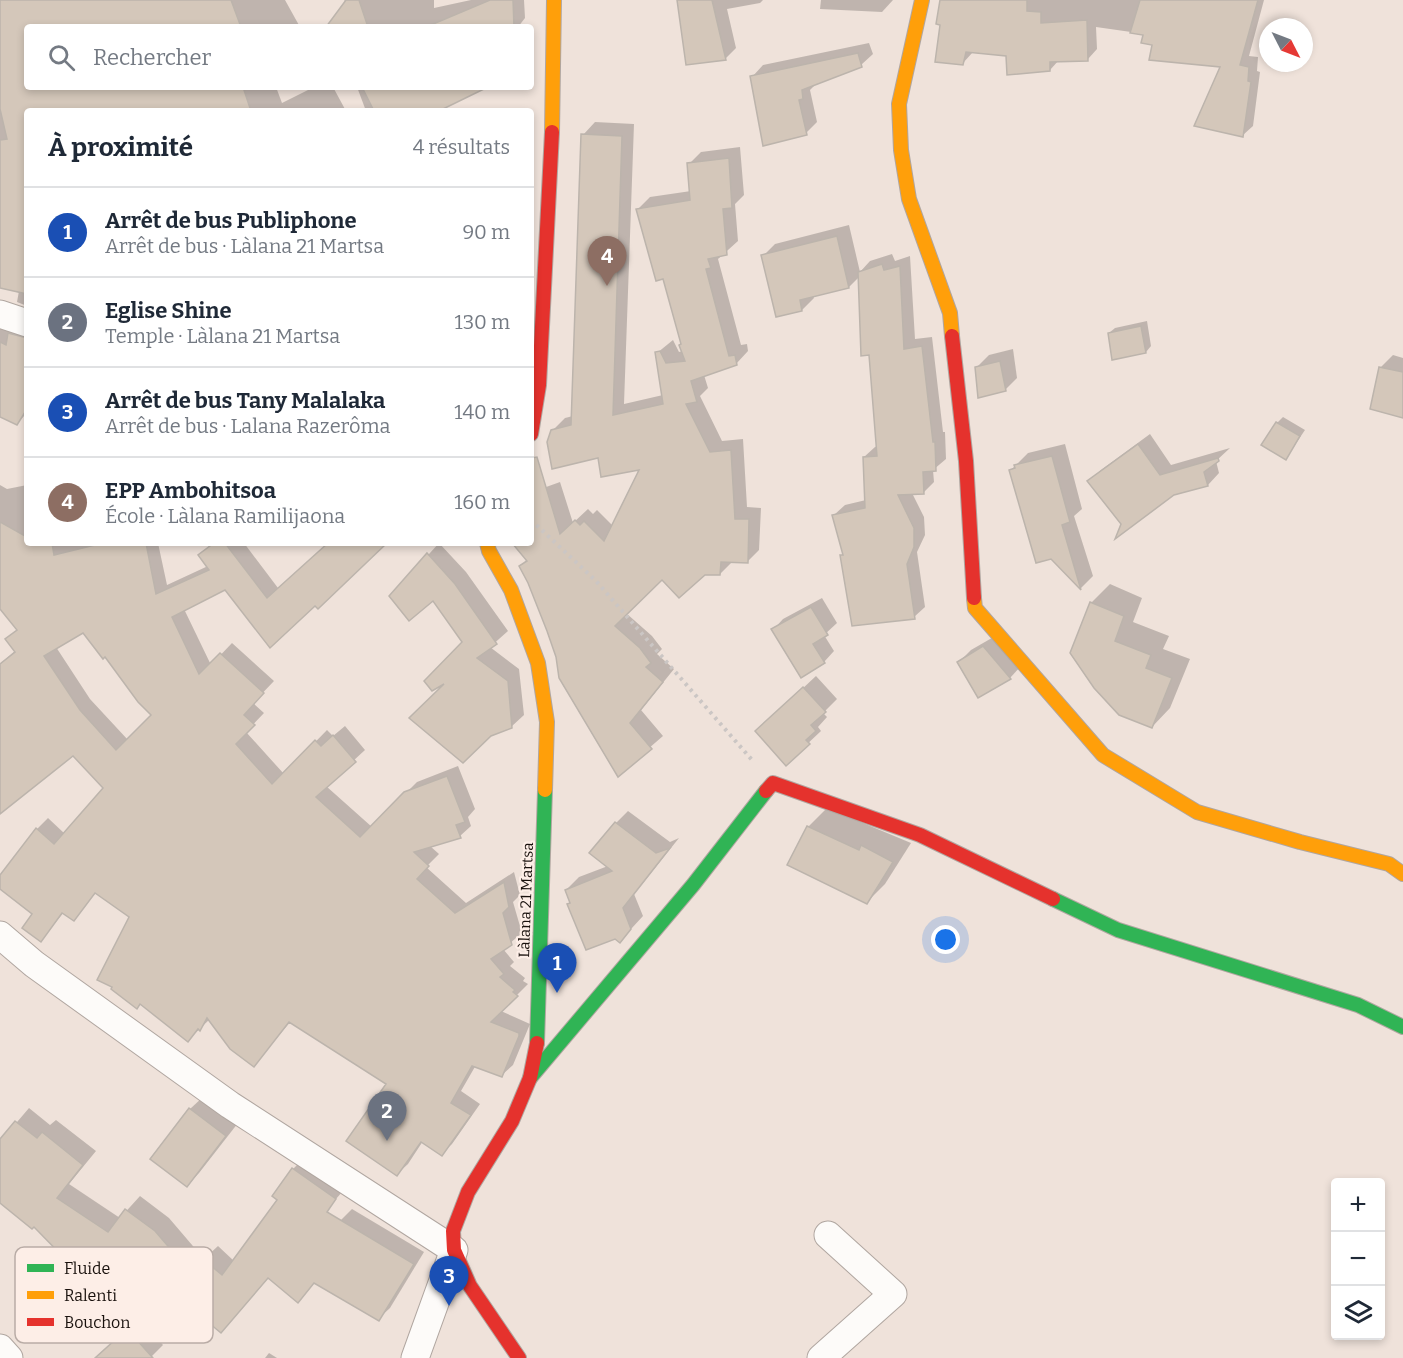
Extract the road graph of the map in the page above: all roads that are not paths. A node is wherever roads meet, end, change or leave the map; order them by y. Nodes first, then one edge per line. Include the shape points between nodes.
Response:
1 (554, 0) edge
2 (922, 0) edge
3 (0, 314) edge
4 (24, 322) edge
5 (534, 411) edge
6 (488, 546) edge
7 (1398, 863) edge
8 (0, 935) edge
9 (1403, 1027) edge
10 (530, 1078) junction
11 (828, 1235) dead end
12 (454, 1250) junction
13 (0, 1348) edge
14 (9, 1358) edge
15 (415, 1358) edge
16 (519, 1358) edge
17 (821, 1358) edge

1 - 5 street via 552,134
2 - 7 street via 899,104 901,150 909,199 950,313 966,461 975,608 1103,755 1197,812 1300,842
3 - 4 street
6 - 10 street, Làlana 21 Martsa via 530,638 547,722 538,1026
8 - 12 street via 34,964 230,1105
9 - 10 street via 1358,1005 1118,930 920,835 773,783 693,885
10 - 12 street, Làlana 21 Martsa via 512,1121 468,1192 453,1231
11 - 17 street via 893,1294
12 - 15 street
12 - 16 street via 470,1286
13 - 14 street

